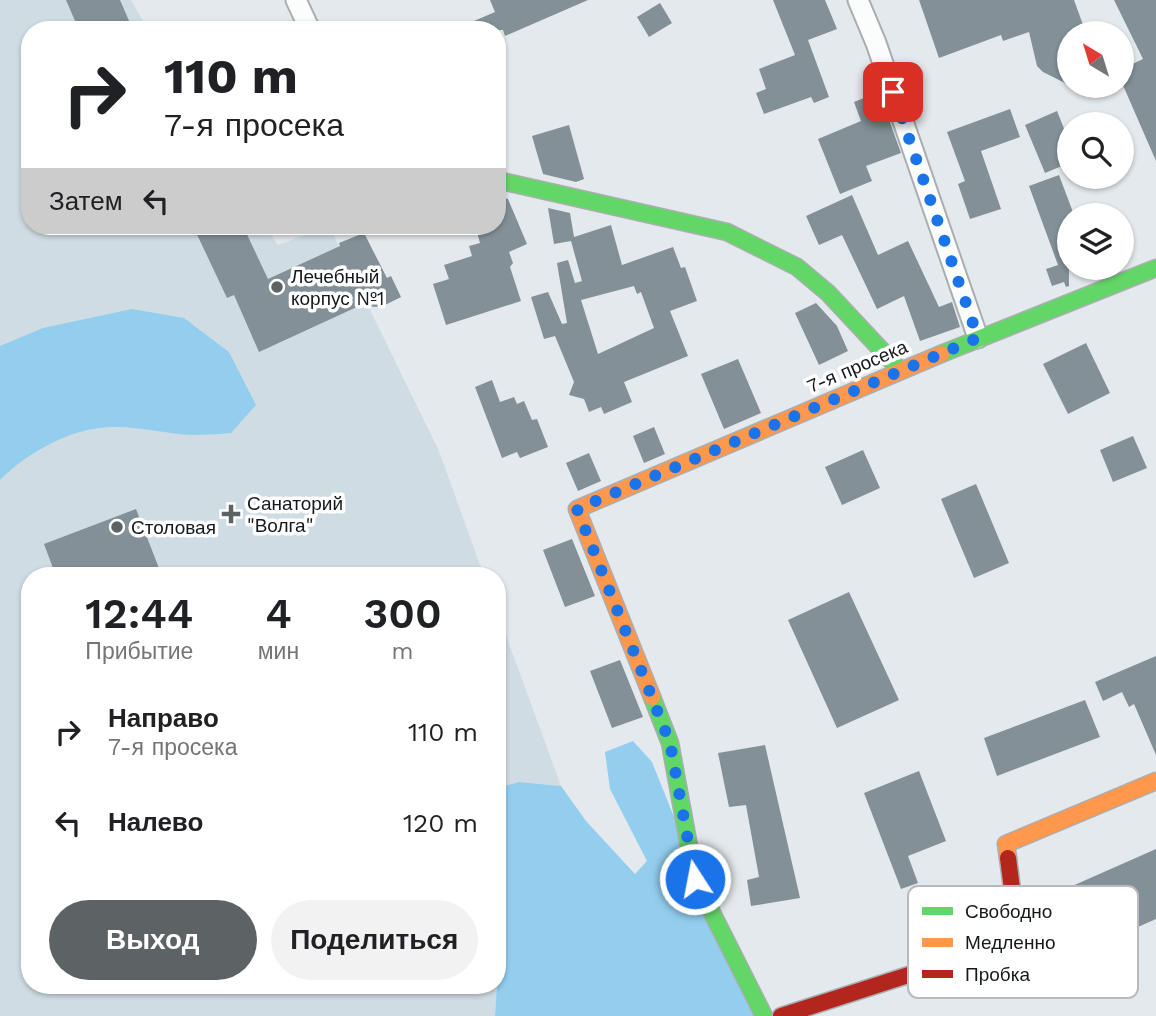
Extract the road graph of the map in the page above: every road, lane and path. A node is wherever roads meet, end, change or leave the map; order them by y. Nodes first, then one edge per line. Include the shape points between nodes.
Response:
1 (296, 0) edge
2 (858, 0) edge
3 (306, 21) edge
4 (506, 182) edge
5 (1156, 268) edge
6 (978, 338) junction
7 (900, 370) junction
8 (1156, 781) edge
9 (1012, 886) edge
10 (908, 975) edge
11 (764, 1016) edge
12 (781, 1016) edge

1 - 3 street
2 - 6 street
4 - 7 street via 727,232 797,267 828,293
5 - 6 street, 7-я просека
6 - 7 street, 7-я просека
7 - 11 street, 7-я просека via 577,509 670,743 695,879
8 - 9 street via 1006,844
10 - 12 street

